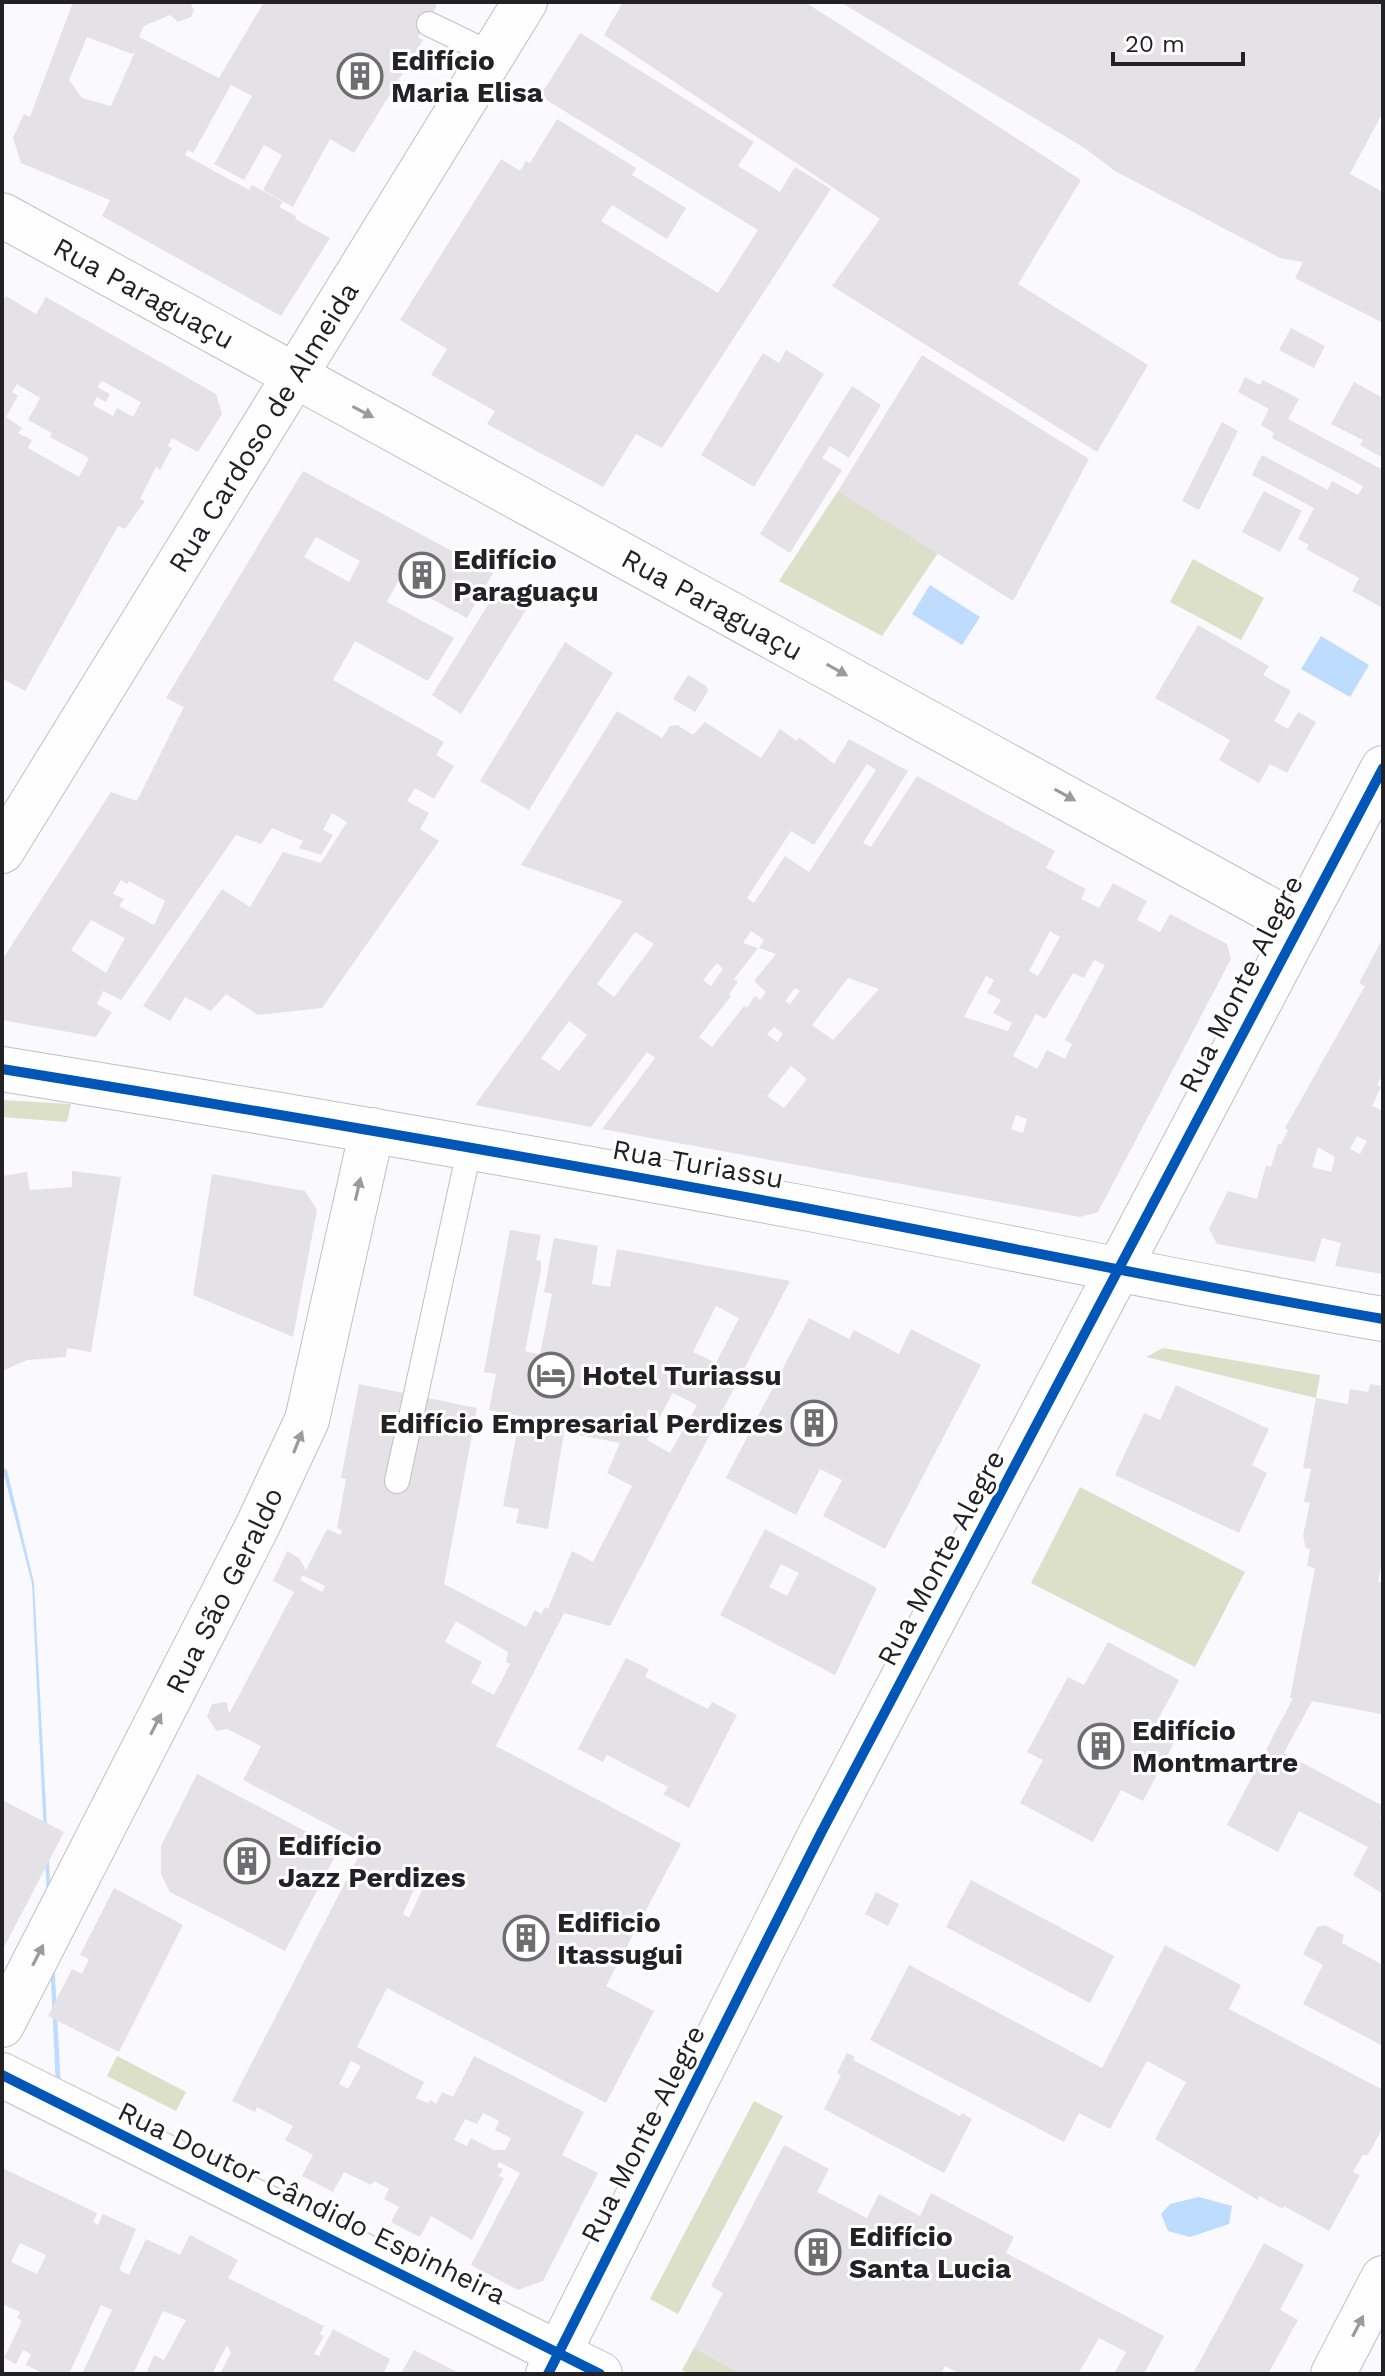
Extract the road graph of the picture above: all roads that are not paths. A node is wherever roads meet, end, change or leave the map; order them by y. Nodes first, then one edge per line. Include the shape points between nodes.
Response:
1 (525, 2) edge
2 (429, 24) dead end
3 (491, 54) junction
4 (2, 215) edge
5 (294, 375) junction
6 (1383, 768) edge
7 (2, 851) edge
8 (1298, 925) junction
9 (2, 1069) edge
10 (372, 1130) junction
11 (470, 1146) junction
12 (1121, 1270) junction
13 (1383, 1319) edge
14 (397, 1481) dead end
15 (2, 2025) edge
16 (2, 2075) edge
17 (1383, 2278) edge
18 (553, 2363) edge
19 (600, 2374) edge
20 (1333, 2374) edge

1 - 3 street, Rua Cardoso de Almeida
2 - 3 lane
3 - 5 street, Rua Cardoso de Almeida
4 - 5 street, Rua Paraguaçu
5 - 7 street, Rua Cardoso de Almeida
5 -> 8 street, Rua Paraguaçu
6 - 8 street, Rua Monte Alegre
8 - 12 street, Rua Monte Alegre
9 - 10 street, Rua Turiassu
10 - 11 street, Rua Turiassu
15 -> 10 street, Rua São Geraldo via 301,1435
11 - 12 street, Rua Turiassu
11 - 14 lane
12 - 13 street, Rua Turiassu
12 - 18 street, Rua Monte Alegre via 821,1833
16 - 18 street, Rua Doutor Cândido Espinheira
20 -> 17 street
18 - 19 street, Rua Doutor Cândido Espinheira

